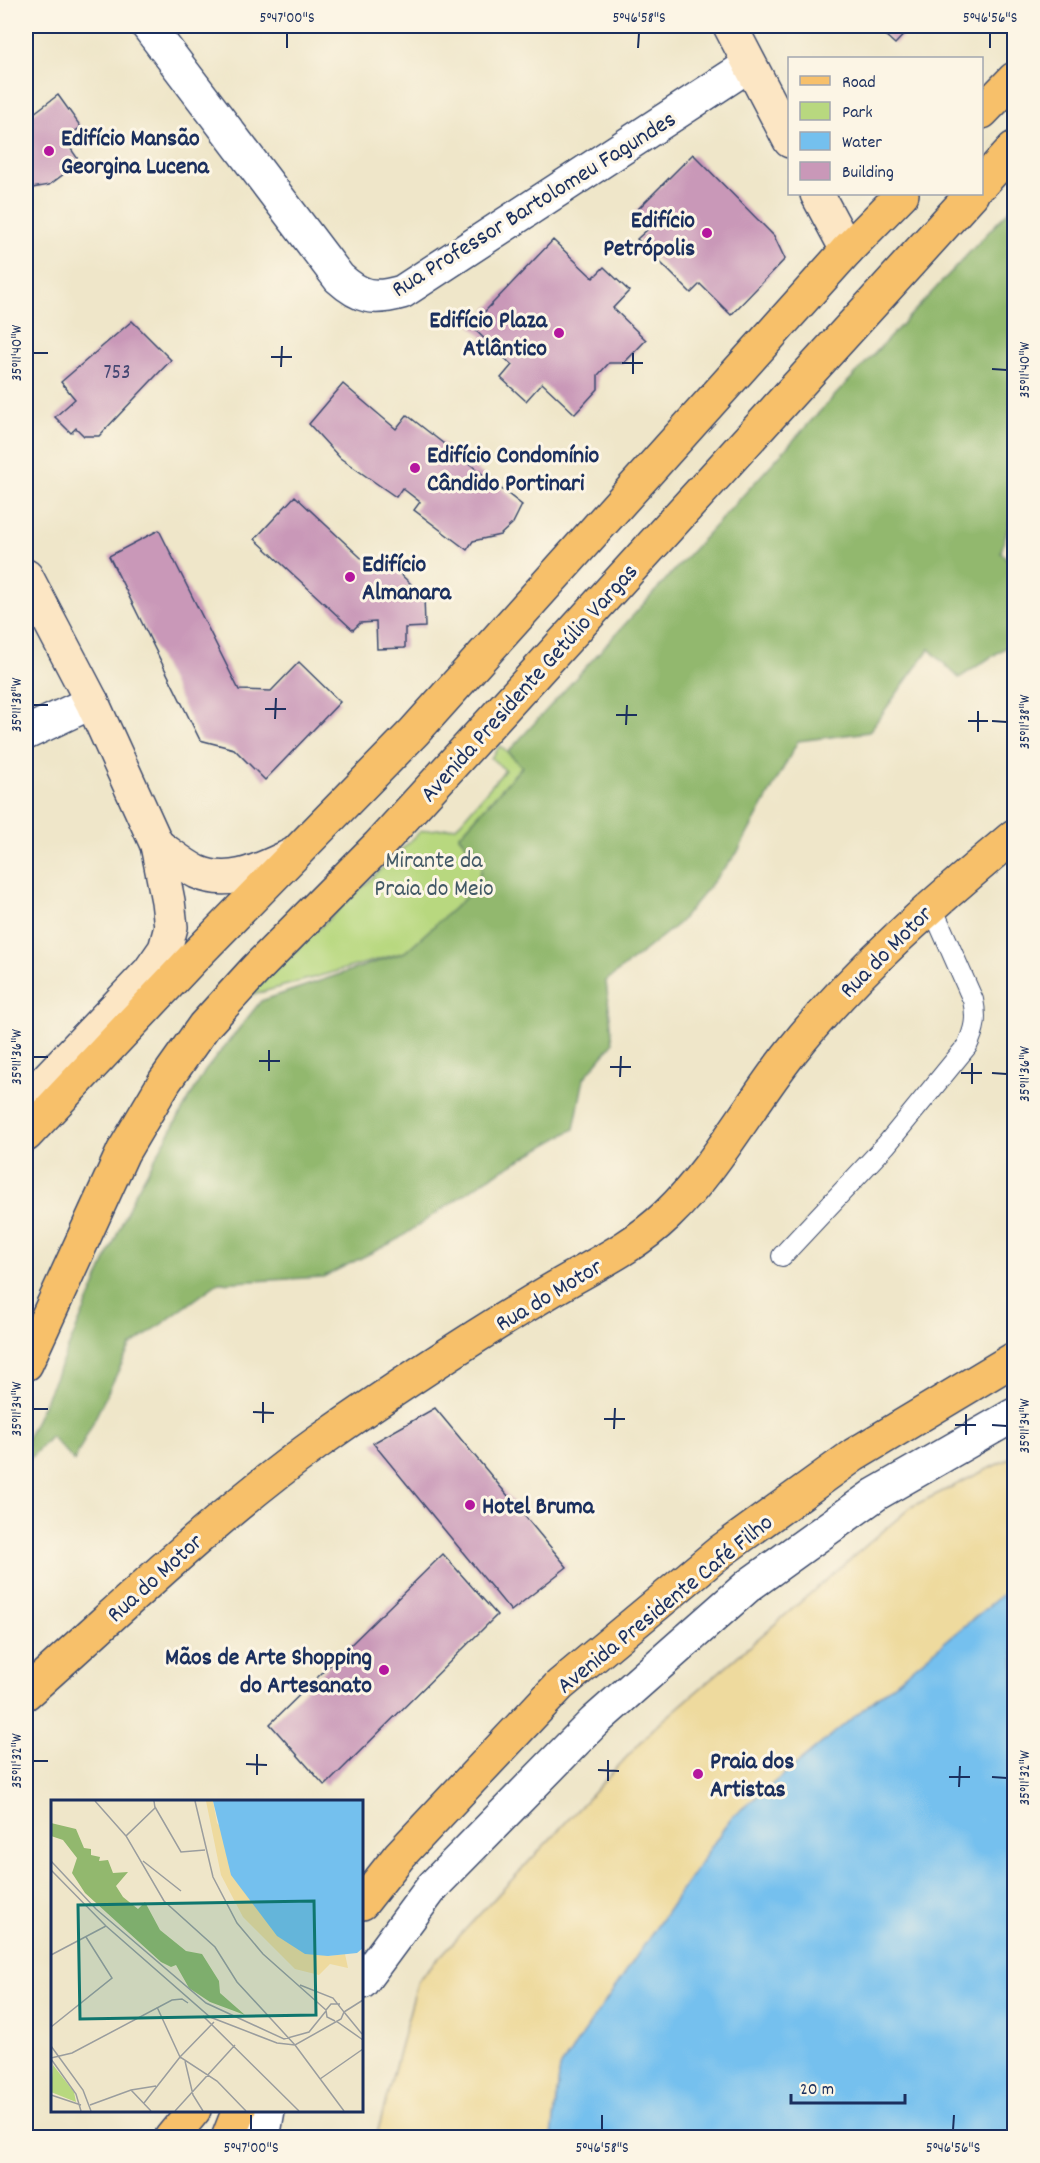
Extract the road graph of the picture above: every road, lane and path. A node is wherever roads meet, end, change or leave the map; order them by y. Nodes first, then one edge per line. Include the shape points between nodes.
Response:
1 (148, 26) edge
2 (730, 26) edge
3 (749, 65) junction
4 (1014, 80) edge
5 (983, 110) edge
6 (788, 139) edge
7 (1014, 148) edge
8 (983, 181) edge
9 (818, 195) edge
10 (901, 195) edge
11 (971, 195) edge
12 (847, 250) junction
13 (26, 576) edge
14 (92, 702) junction
15 (26, 733) edge
16 (1014, 836) edge
17 (157, 845) junction
18 (295, 853) junction
19 (931, 905) junction
20 (26, 1101) edge
21 (26, 1135) edge
22 (782, 1256) dead end
23 (1014, 1359) edge
24 (26, 1364) edge
25 (1014, 1415) edge
26 (38, 1677) edge
27 (26, 1693) edge
28 (363, 1902) edge
29 (363, 1981) edge
30 (192, 2112) edge
31 (237, 2112) edge
32 (268, 2112) edge
33 (171, 2138) edge
34 (228, 2138) edge
35 (263, 2138) edge

1 - 3 street, Rua Professor Bartolomeu Fagundes via 339,278 352,290 384,297 402,292
2 - 3 main road
3 - 6 main road
4 - 5 main road
7 - 8 main road
9 - 12 main road
10 - 12 main road
11 - 24 main road, Avenida Presidente Getúlio Vargas via 394,829 204,1026 165,1081 123,1152
12 - 18 main road via 414,732
13 - 14 main road
14 - 15 street
14 - 17 main road
16 - 19 main road, Rua do Motor
17 - 18 main road via 194,871 217,877 251,874
17 - 20 main road via 171,927 165,949 149,972
18 - 21 main road
19 - 22 lane via 973,1000 975,1028 967,1046 886,1145
19 - 26 main road, Rua do Motor via 848,986 791,1052 698,1181 667,1215 632,1244 549,1291 316,1444 200,1534
23 - 28 main road, Avenida Presidente Café Filho via 854,1455 703,1566 560,1685 400,1855
25 - 29 street via 876,1494 749,1585 594,1722 433,1886
26 - 27 main road, Rua do Motor
30 - 33 main road
31 - 34 main road
32 - 35 street

